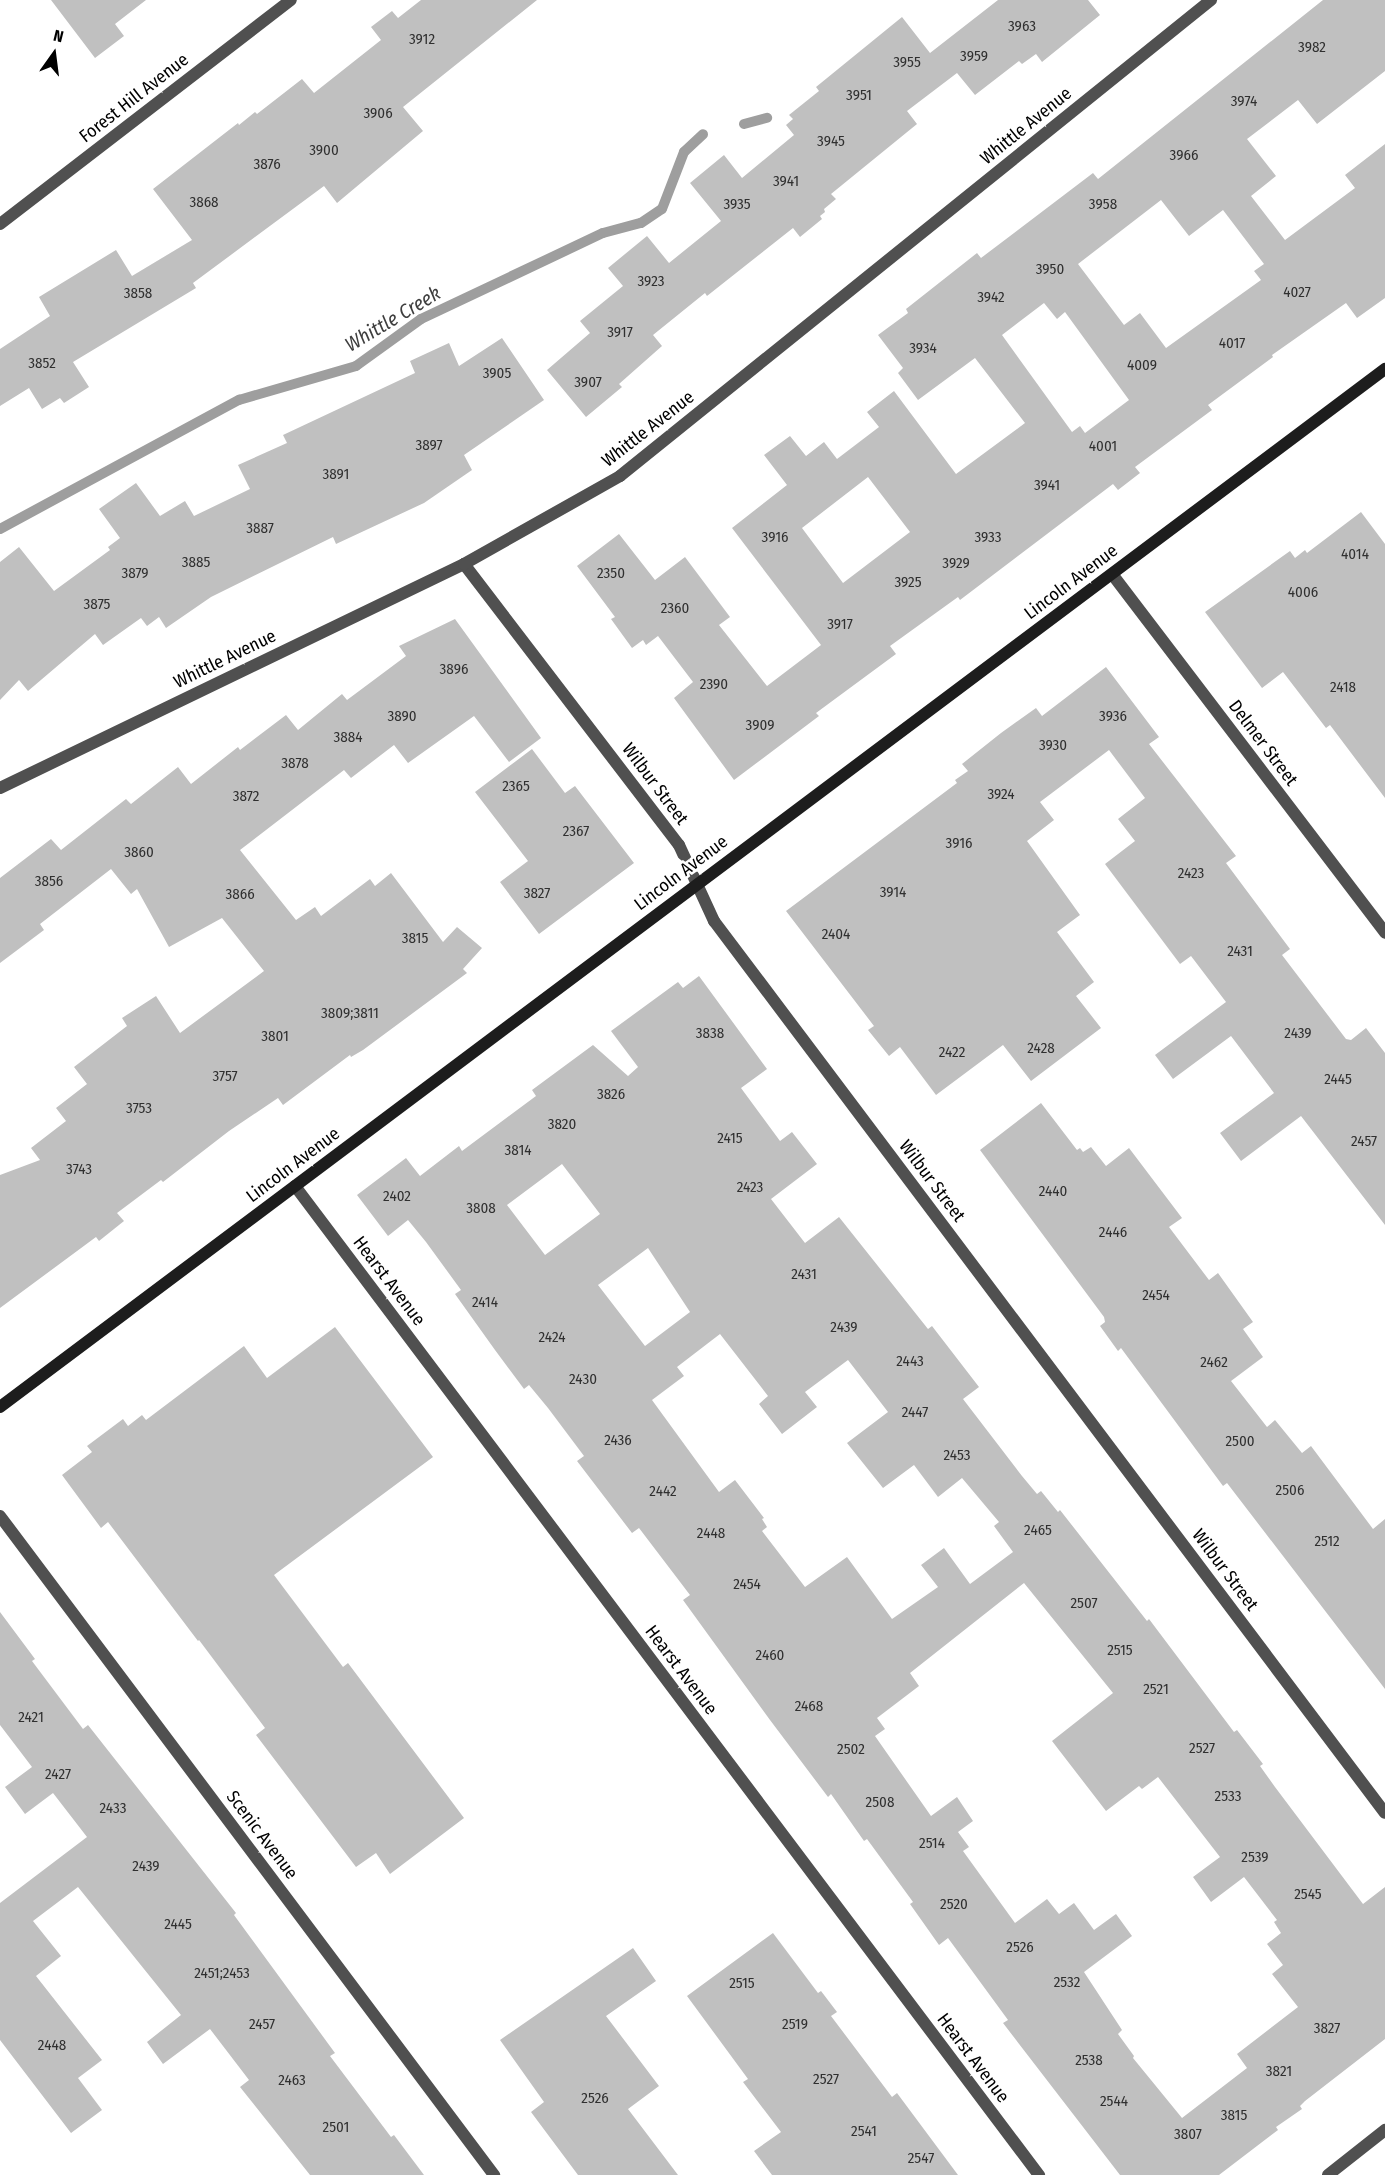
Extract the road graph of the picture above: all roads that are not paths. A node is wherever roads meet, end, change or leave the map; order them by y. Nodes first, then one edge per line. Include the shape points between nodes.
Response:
1 (291, 0) edge
2 (1211, 0) edge
3 (0, 224) edge
4 (1385, 369) edge
5 (464, 564) junction
6 (1112, 574) junction
7 (0, 788) edge
8 (697, 883) junction
9 (1385, 933) edge
10 (295, 1186) junction
11 (0, 1407) edge
12 (0, 1516) edge
13 (1385, 1813) edge
14 (1385, 2130) edge
15 (494, 2175) edge
16 (1039, 2175) edge
17 (1328, 2175) edge

1 - 3 street, Forest Hill Avenue
2 - 5 street, Whittle Avenue via 620,476
4 - 6 main road, Lincoln Avenue
5 - 7 street, Whittle Avenue
5 - 8 street, Wilbur Street via 679,844
6 - 8 main road, Lincoln Avenue
6 - 9 street, Delmer Street
8 - 10 main road, Lincoln Avenue
8 - 13 street, Wilbur Street via 714,921
10 - 11 main road, Lincoln Avenue
10 - 16 street, Hearst Avenue
12 - 15 street, Scenic Avenue
14 - 17 street

